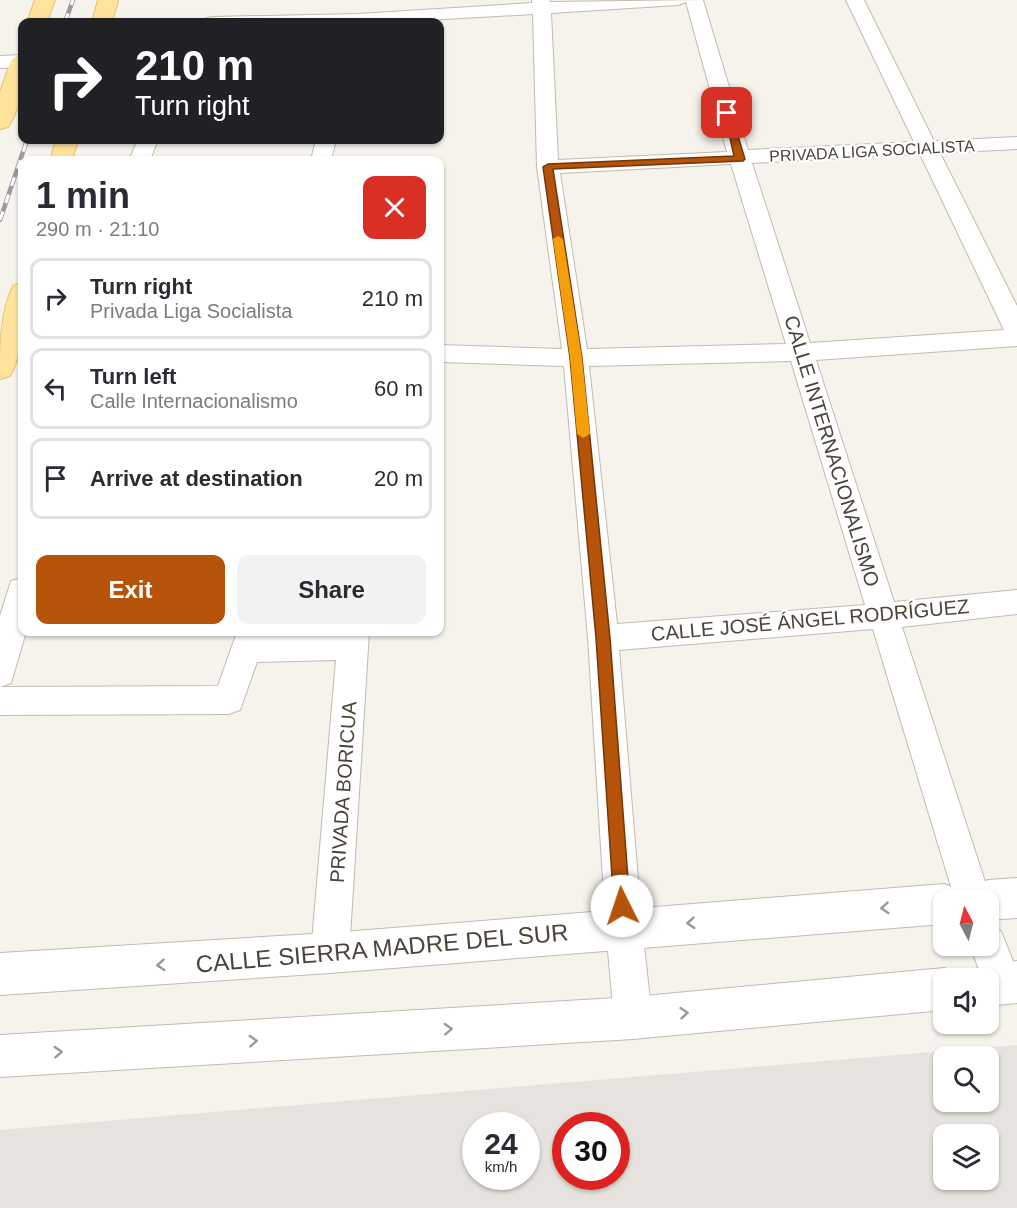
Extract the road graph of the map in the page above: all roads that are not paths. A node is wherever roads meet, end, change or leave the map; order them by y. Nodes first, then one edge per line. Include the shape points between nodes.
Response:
1 (45, 0) edge
2 (108, 0) edge
3 (209, 0) edge
4 (359, 0) edge
5 (678, 0) edge
6 (694, 0) edge
7 (855, 0) edge
8 (541, 4) edge
9 (469, 6) edge
10 (38, 18) edge
11 (103, 18) edge
12 (203, 18) edge
13 (358, 18) edge
14 (380, 18) edge
15 (18, 61) edge
16 (0, 62) edge
17 (18, 72) edge
18 (0, 122) edge
19 (1017, 143) edge
20 (926, 146) junction
21 (740, 159) junction
22 (548, 167) junction
23 (18, 306) edge
24 (1017, 331) edge
25 (1017, 338) edge
26 (801, 352) junction
27 (444, 354) edge
28 (576, 358) junction
29 (0, 369) edge
30 (1017, 602) edge
31 (18, 605) edge
32 (884, 616) junction
33 (603, 638) junction
34 (354, 639) edge
35 (249, 640) edge
36 (0, 673) edge
37 (0, 700) edge
38 (970, 890) edge
39 (1017, 898) edge
40 (999, 899) edge
41 (933, 905) edge
42 (624, 928) junction
43 (330, 953) junction
44 (992, 956) edge
45 (0, 974) edge
46 (1003, 984) edge
47 (933, 990) edge
48 (633, 1018) junction
49 (0, 1056) edge

1 - 10 main road
2 - 11 main road
3 - 12 street
4 - 13 street
5 - 8 street
6 - 21 street, CALLE INTERNACIONALISMO
7 - 20 street
8 - 9 street
8 - 22 street
9 - 14 street
15 - 16 street
17 - 18 main road
19 - 20 street, PRIVADA LIGA SOCIALISTA
20 - 21 street, PRIVADA LIGA SOCIALISTA
20 - 24 street
21 - 22 street, PRIVADA LIGA SOCIALISTA
21 - 26 street, CALLE INTERNACIONALISMO
22 - 28 street
23 - 29 main road
25 - 26 street
26 - 28 street
26 - 32 street, CALLE INTERNACIONALISMO
27 - 28 street
28 - 33 street
30 - 32 street, CALLE JOSÉ ÁNGEL RODRÍGUEZ
31 - 36 street
32 - 33 street, CALLE JOSÉ ÁNGEL RODRÍGUEZ
32 - 38 street, CALLE INTERNACIONALISMO
33 - 42 street
34 - 35 street
34 - 43 street, PRIVADA BORICUA
35 - 37 street via 229,700
39 - 40 street
41 -> 42 street, CALLE SIERRA MADRE DEL SUR
42 - 43 street, CALLE SIERRA MADRE DEL SUR
42 - 48 street
43 -> 45 street, CALLE SIERRA MADRE DEL SUR
44 - 46 street
48 -> 47 street
49 -> 48 street

